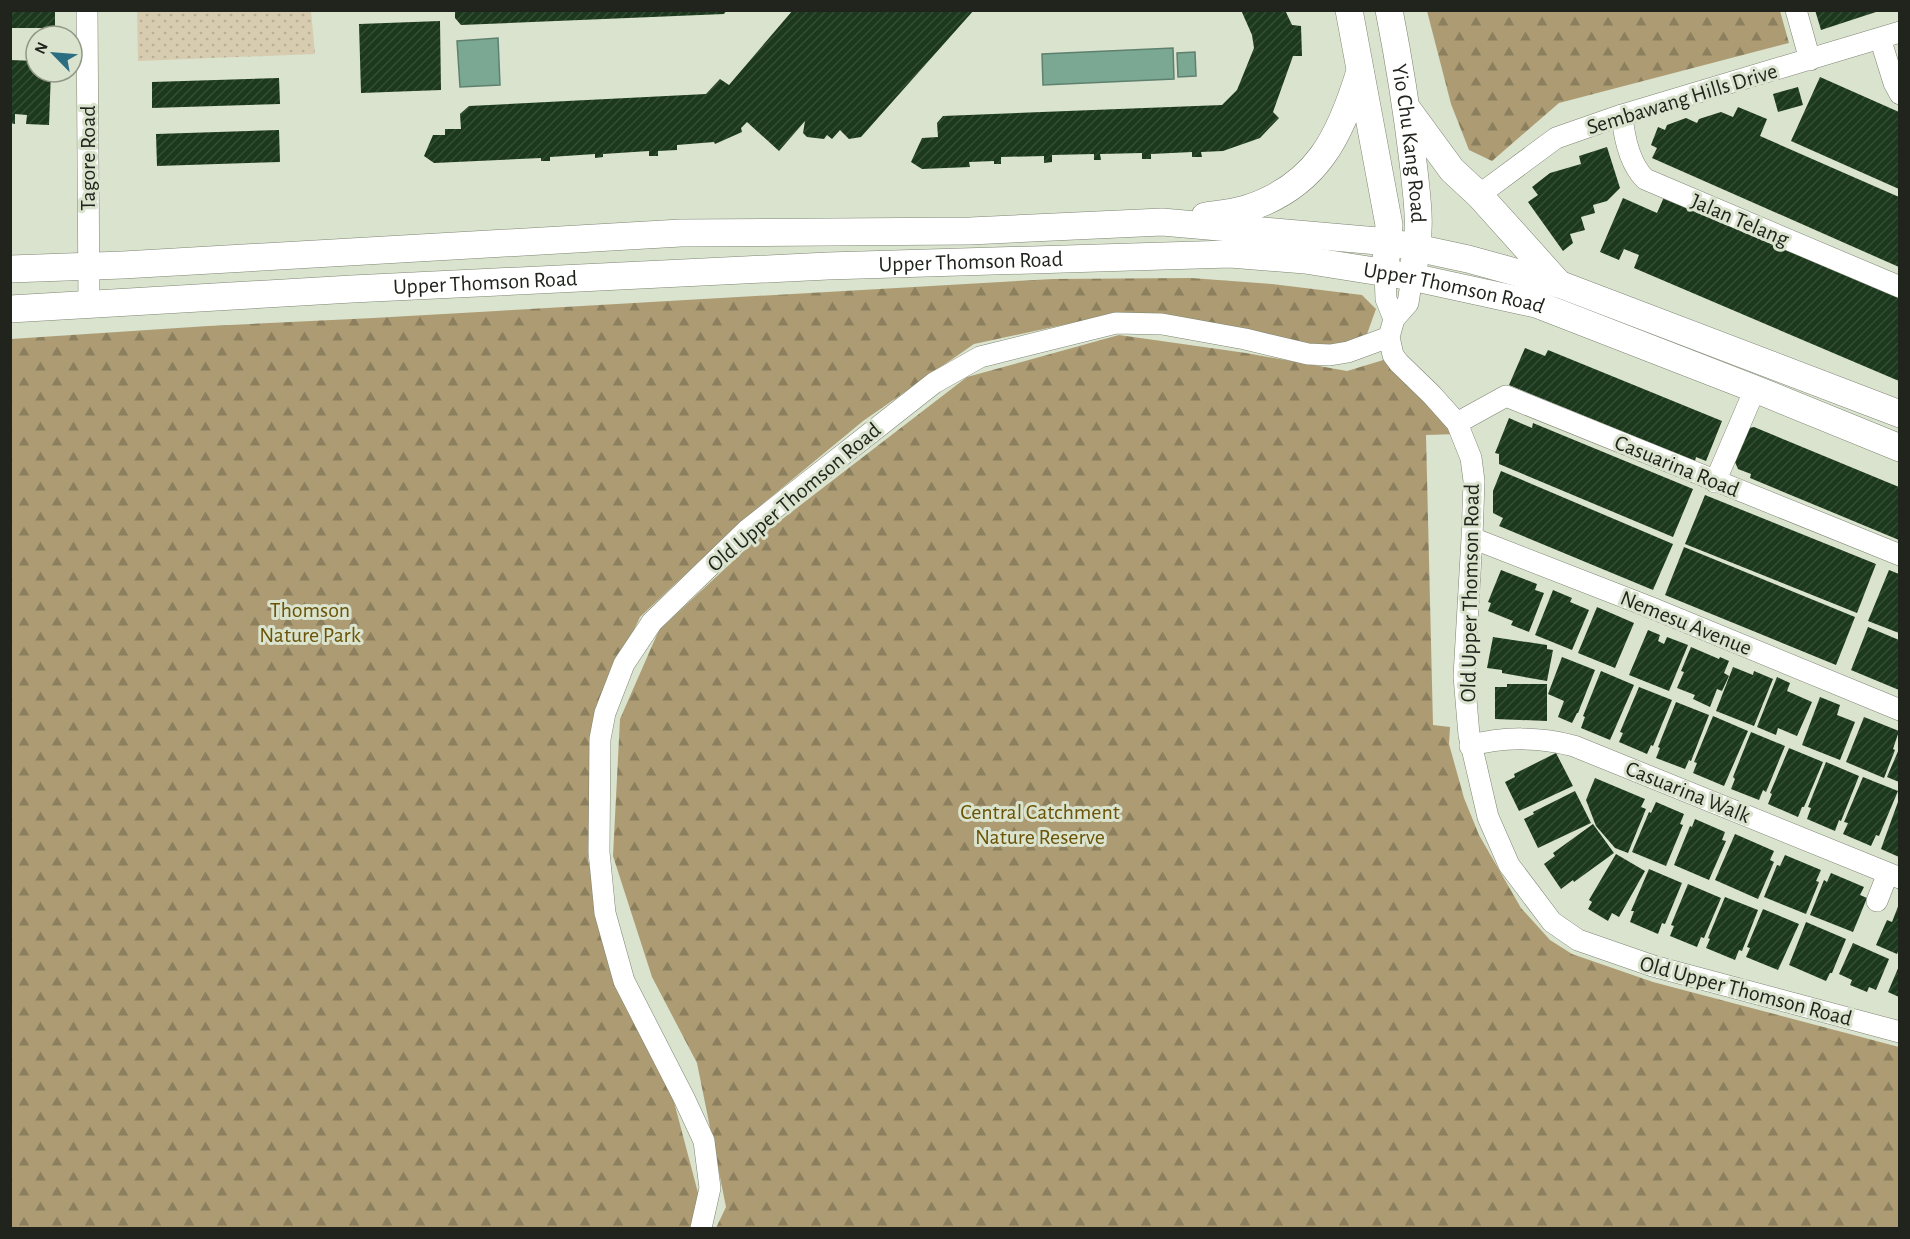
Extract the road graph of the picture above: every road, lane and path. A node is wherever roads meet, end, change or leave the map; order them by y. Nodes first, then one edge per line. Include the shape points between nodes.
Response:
1 (87, 10) edge
2 (1349, 10) edge
3 (1389, 10) edge
4 (1796, 10) edge
5 (1889, 35) edge
6 (1810, 60) junction
7 (1360, 71) junction
8 (1899, 94) edge
9 (1407, 109) junction
10 (1622, 115) junction
11 (1479, 195) junction
12 (1162, 222) junction
13 (1389, 242) junction
14 (1418, 248) junction
15 (88, 266) junction
16 (10, 270) edge
17 (1385, 272) junction
18 (1412, 277) junction
19 (1559, 284) junction
20 (1899, 287) edge
21 (89, 305) junction
22 (10, 309) edge
23 (1391, 328) junction
24 (1755, 389) junction
25 (1899, 414) edge
26 (1457, 423) junction
27 (1899, 448) edge
28 (1715, 482) junction
29 (1472, 538) junction
30 (1899, 555) edge
31 (1899, 710) edge
32 (1470, 746) junction
33 (1893, 876) edge
34 (1877, 901) dead end
35 (1899, 1032) edge
36 (701, 1228) edge

1 - 15 street, Tagore Road
2 - 7 main road, Yio Chu Kang Road
3 - 9 main road, Yio Chu Kang Road
4 - 6 street
5 - 6 street, Sembawang Hills Drive
5 - 8 street via 1894,83
6 - 10 street, Sembawang Hills Drive
7 - 12 main road via 1336,137 1294,185 1244,210
7 - 13 main road, Yio Chu Kang Road
9 - 11 main road via 1452,170
9 - 14 main road, Yio Chu Kang Road via 1420,232
10 - 11 street, Sembawang Hills Drive via 1556,138
10 - 20 street, Jalan Telang via 1636,170 1645,179
11 - 19 main road
12 - 13 main road, Upper Thomson Road
12 - 15 main road, Upper Thomson Road via 970,231 681,233
13 - 14 main road, Upper Thomson Road
13 - 17 main road, Yio Chu Kang Road
14 - 18 main road, Yio Chu Kang Road
14 - 19 main road, Upper Thomson Road
15 - 16 main road, Upper Thomson Road
15 - 21 street, Tagore Road
17 - 18 main road, Upper Thomson Road
17 - 21 main road, Upper Thomson Road via 1230,254 710,271
17 - 23 street, Old Upper Thomson Road
18 - 23 street via 1408,303
18 - 24 main road, Upper Thomson Road via 1536,304
19 - 25 main road, Upper Thomson Road
21 - 22 main road, Upper Thomson Road
23 - 26 street, Old Upper Thomson Road via 1393,355
23 - 36 street, Old Upper Thomson Road via 1348,352 1330,355 1308,354 1162,324 1116,323 980,357 934,383 747,530 652,622 624,664 605,712 600,739 599,852 605,913 624,981 704,1141 710,1188
24 - 27 main road, Upper Thomson Road
24 - 28 street
26 - 28 street, Casuarina Road via 1506,396
26 - 29 street, Old Upper Thomson Road via 1471,458 1474,481
28 - 30 street, Casuarina Road
29 - 31 street, Nemesu Avenue
29 - 32 street, Old Upper Thomson Road via 1464,676
32 - 33 street, Casuarina Walk via 1485,741 1564,743
32 - 35 street, Old Upper Thomson Road via 1488,817 1509,865 1552,922 1578,940 1653,966
33 - 34 street

